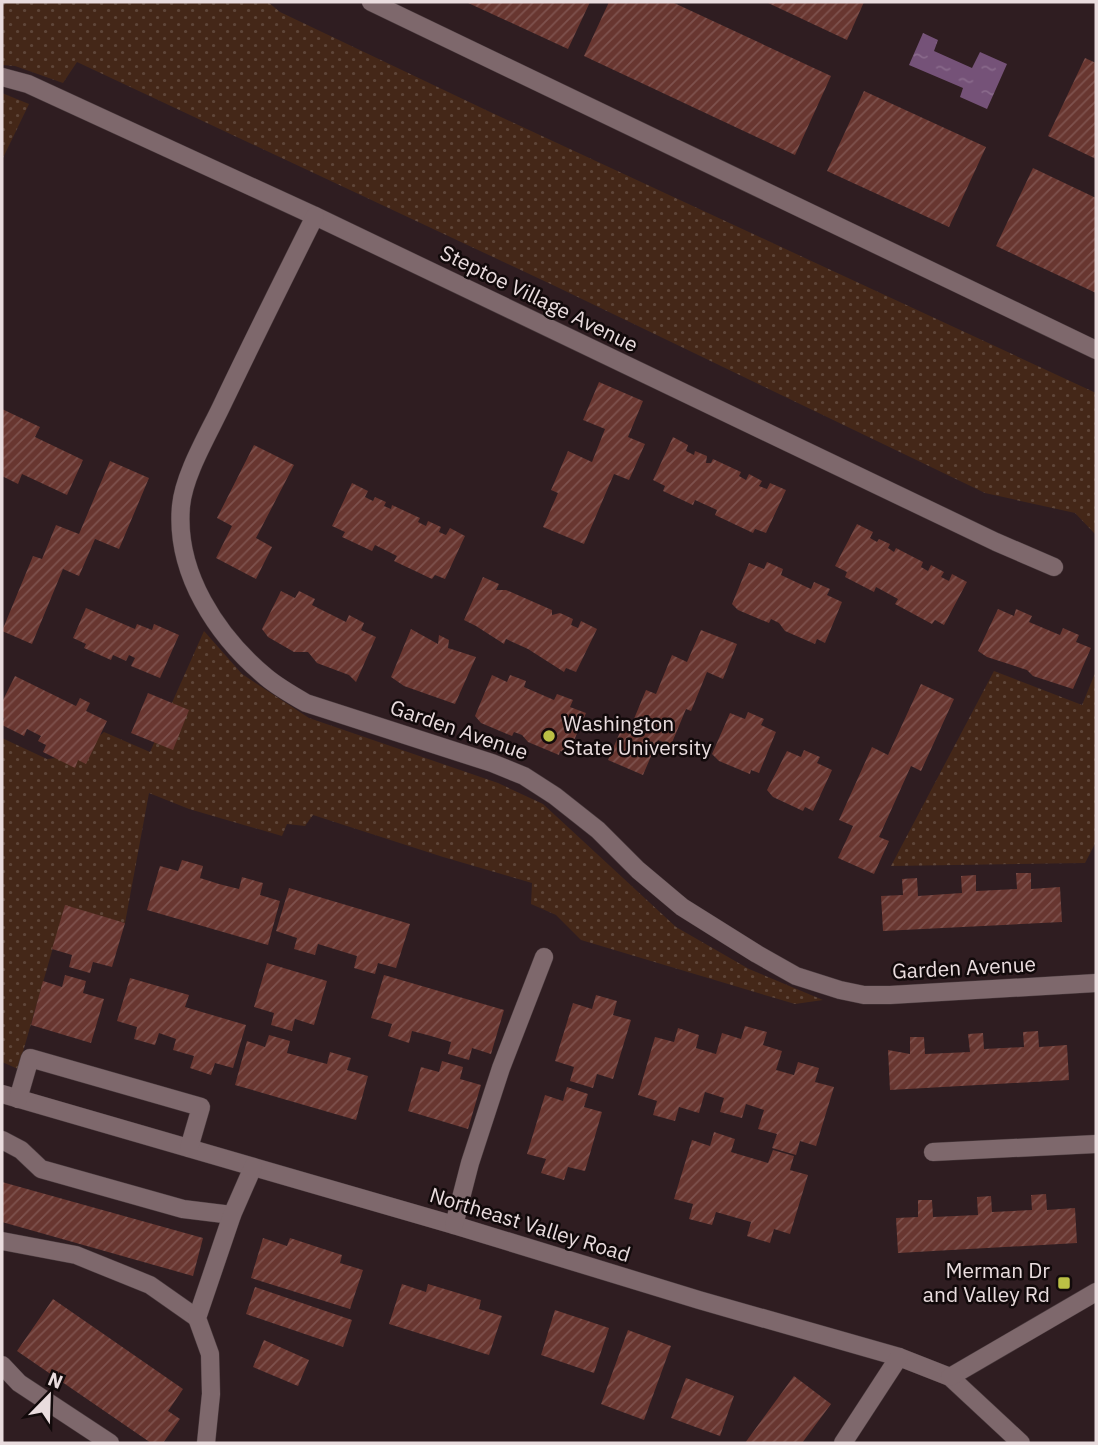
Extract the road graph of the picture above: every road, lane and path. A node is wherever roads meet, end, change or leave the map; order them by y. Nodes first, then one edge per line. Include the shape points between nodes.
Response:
1 (378, 3) edge
2 (2, 77) edge
3 (315, 216) junction
4 (1096, 350) edge
5 (1054, 567) dead end
6 (544, 957) dead end
7 (1096, 983) edge
8 (10, 1097) edge
9 (2, 1140) edge
10 (1096, 1144) edge
11 (189, 1148) junction
12 (933, 1152) dead end
13 (253, 1167) junction
14 (232, 1216) junction
15 (454, 1224) junction
16 (2, 1241) edge
17 (1096, 1292) edge
18 (197, 1318) junction
19 (899, 1357) junction
20 (2, 1365) edge
21 (950, 1377) junction
22 (110, 1443) edge
23 (206, 1443) edge
24 (843, 1443) edge
25 (1021, 1443) edge

1 - 4 street
2 - 3 street, Steptoe Village Avenue via 28,84
3 - 5 street, Steptoe Village Avenue
3 - 7 street, Garden Avenue via 203,444 181,506 190,574 212,616 244,656 306,703 524,776 598,830 682,907 796,975 863,995
6 - 15 street via 500,1068
8 - 11 street, Northeast Valley Road
8 - 11 street via 30,1058 201,1107
9 - 14 street via 41,1168 183,1209
10 - 12 street
11 - 13 street, Northeast Valley Road
13 - 14 street
13 - 15 street, Northeast Valley Road
14 - 18 street
15 - 19 street, Northeast Valley Road
16 - 18 street via 76,1255 150,1285
17 - 21 street
18 - 23 street via 210,1354
19 - 21 street, Northeast Valley Road
19 - 24 street
20 - 22 street via 19,1382
21 - 25 street, Northeast Valley Road

